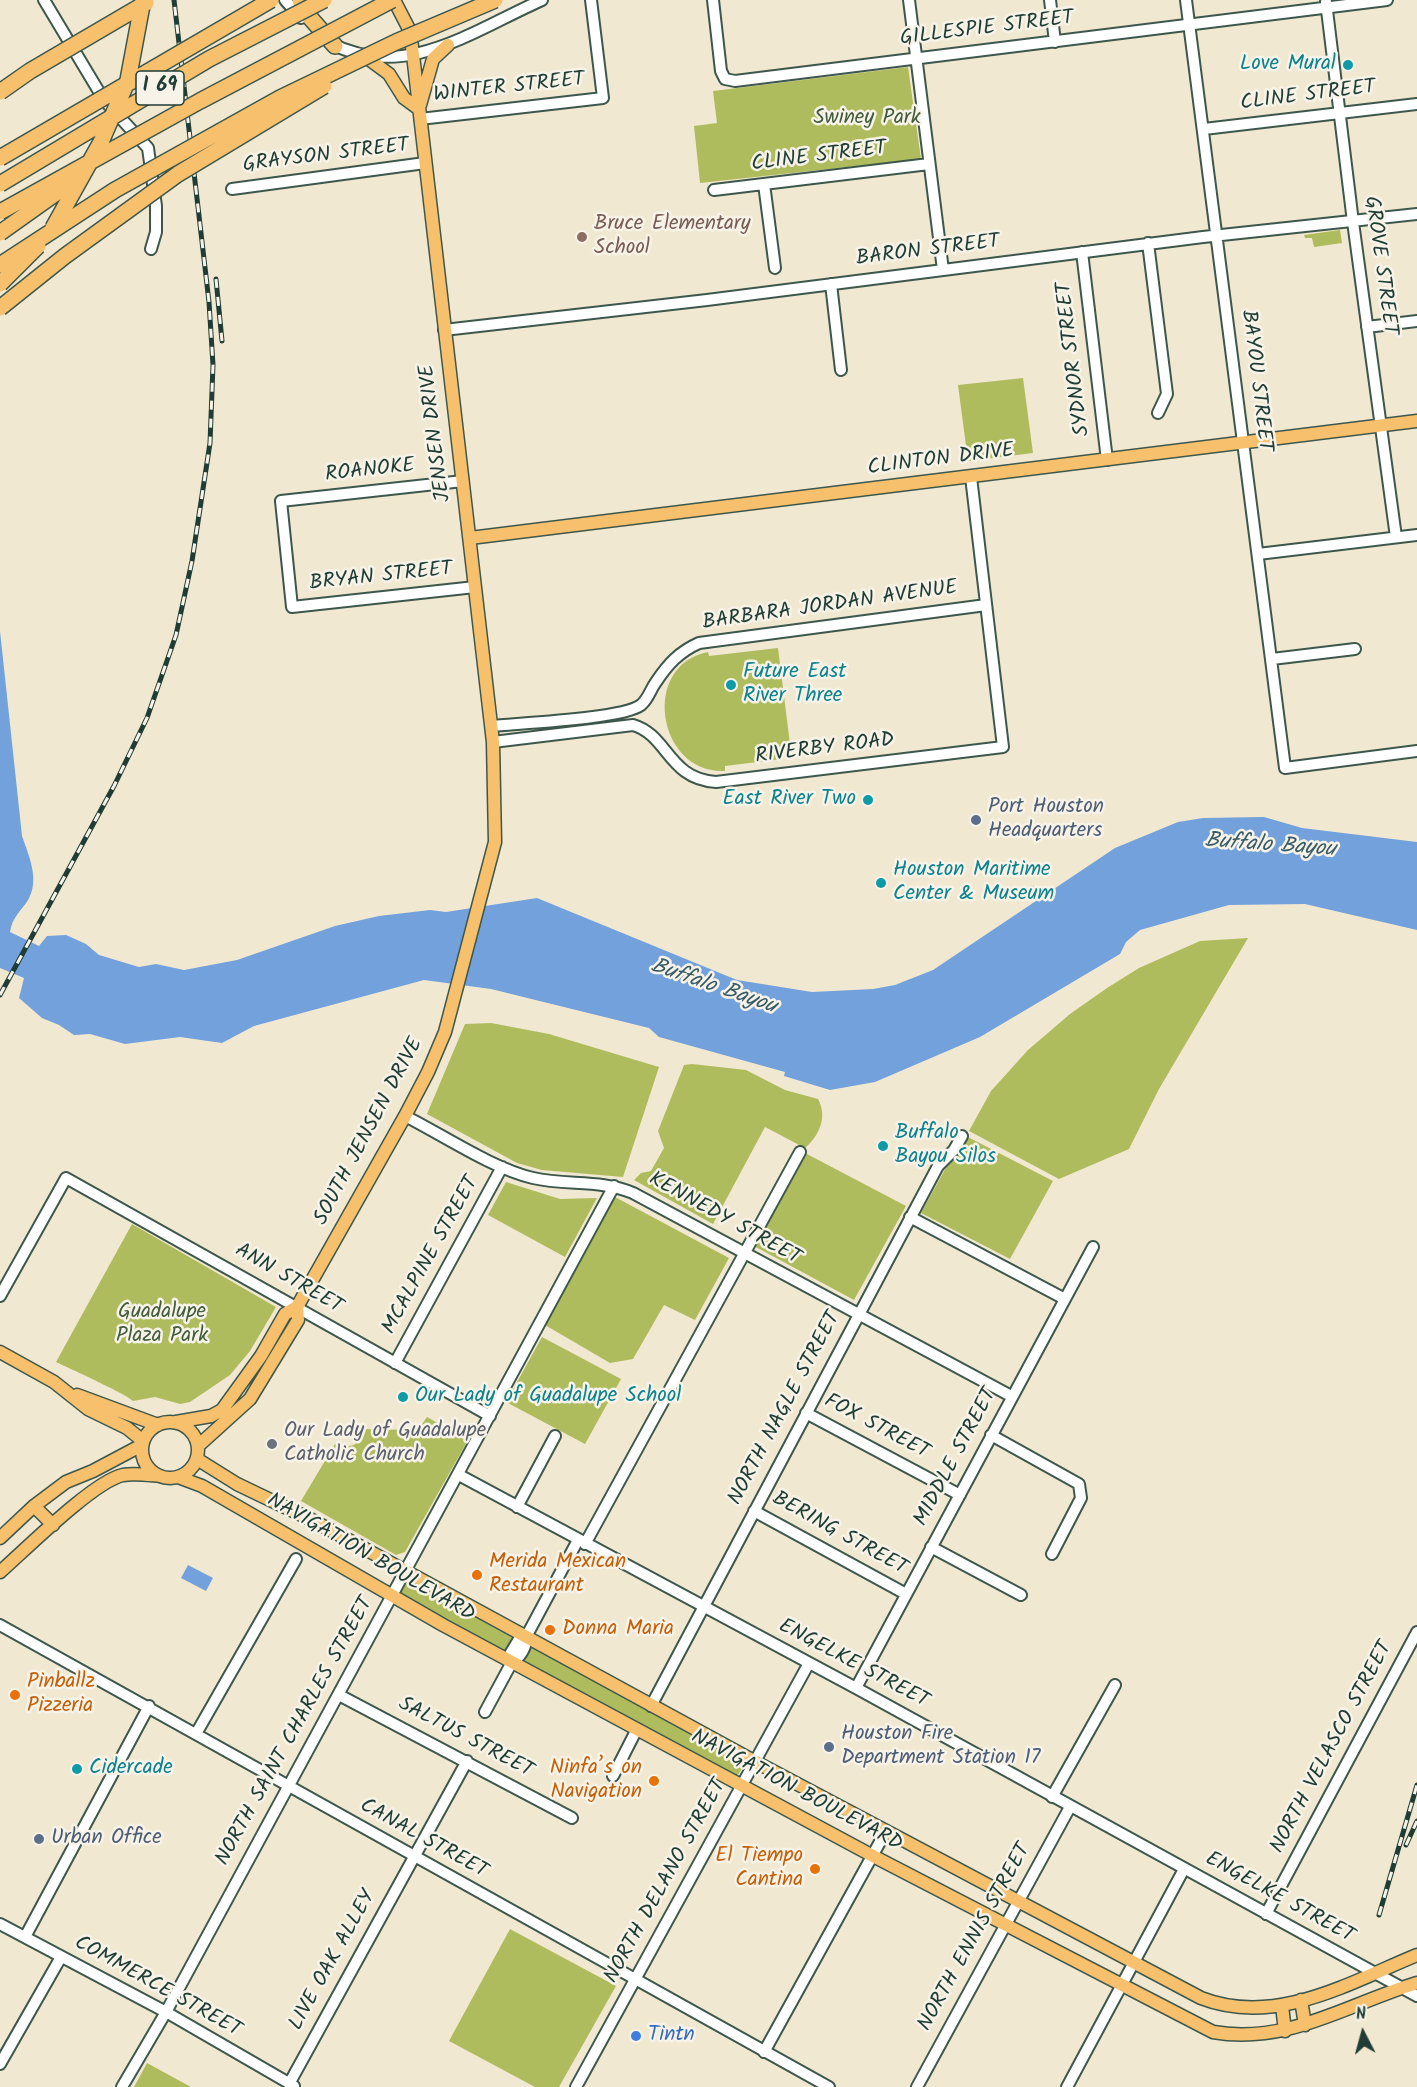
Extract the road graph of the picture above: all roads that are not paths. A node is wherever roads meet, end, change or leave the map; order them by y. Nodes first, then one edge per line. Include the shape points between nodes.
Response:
1 (44, 0) edge
2 (143, 0) edge
3 (151, 0) edge
4 (271, 0) edge
5 (285, 0) edge
6 (300, 0) edge
7 (324, 0) edge
8 (393, 0) edge
9 (495, 0) edge
10 (542, 0) edge
11 (591, 0) edge
12 (713, 0) edge
13 (909, 0) edge
14 (1050, 0) edge
15 (1186, 0) edge
16 (1386, 0) edge
17 (1326, 3) edge
18 (1189, 24) junction
19 (396, 42) junction
20 (1055, 42) junction
21 (448, 45) junction
22 (335, 46) junction
23 (413, 55) junction
24 (366, 57) junction
25 (916, 59) junction
26 (0, 92) edge
27 (1417, 104) edge
28 (1341, 113) junction
29 (419, 114) junction
30 (1204, 129) junction
31 (145, 131) junction
32 (0, 158) edge
33 (425, 163) junction
34 (929, 164) junction
35 (0, 184) edge
36 (764, 184) junction
37 (232, 189) dead end
38 (714, 190) dead end
39 (0, 212) edge
40 (1417, 214) edge
41 (1353, 222) junction
42 (0, 233) edge
43 (1216, 235) junction
44 (1148, 243) junction
45 (151, 249) dead end
46 (1082, 252) junction
47 (0, 265) edge
48 (775, 268) dead end
49 (943, 270) junction
50 (0, 284) edge
51 (831, 285) junction
52 (0, 309) edge
53 (1417, 321) edge
54 (1367, 327) junction
55 (444, 330) junction
56 (841, 370) dead end
57 (1158, 413) dead end
58 (1417, 421) edge
59 (1381, 426) junction
60 (1244, 443) junction
61 (1107, 460) junction
62 (971, 477) junction
63 (463, 481) junction
64 (1417, 535) edge
65 (1396, 537) junction
66 (470, 538) junction
67 (1258, 554) junction
68 (475, 587) junction
69 (986, 605) junction
70 (292, 607) joint
71 (1355, 649) dead end
72 (1272, 659) junction
73 (491, 726) junction
74 (493, 742) junction
75 (1417, 751) edge
76 (490, 864) joint
77 (405, 1116) junction
78 (962, 1136) dead end
79 (800, 1152) dead end
80 (502, 1167) junction
81 (614, 1186) junction
82 (910, 1217) junction
83 (1093, 1247) dead end
84 (743, 1252) junction
85 (0, 1296) edge
86 (1063, 1298) junction
87 (297, 1307) junction
88 (858, 1316) junction
89 (0, 1352) edge
90 (395, 1363) junction
91 (64, 1390) junction
92 (1011, 1396) junction
93 (806, 1413) junction
94 (490, 1416) junction
95 (176, 1422) junction
96 (158, 1425) junction
97 (992, 1435) junction
98 (555, 1436) dead end
99 (143, 1443) junction
100 (198, 1453) junction
101 (459, 1475) junction
102 (159, 1476) junction
103 (178, 1477) junction
104 (960, 1495) junction
105 (34, 1506) junction
106 (516, 1507) junction
107 (754, 1511) junction
108 (53, 1525) junction
109 (0, 1538) edge
110 (582, 1542) junction
111 (932, 1547) junction
112 (1052, 1554) dead end
113 (296, 1558) dead end
114 (0, 1572) edge
115 (405, 1572) junction
116 (906, 1594) junction
117 (1021, 1595) dead end
118 (392, 1596) junction
119 (702, 1607) junction
120 (0, 1625) edge
121 (1417, 1632) edge
122 (526, 1638) junction
123 (512, 1662) junction
124 (809, 1663) junction
125 (1115, 1685) dead end
126 (856, 1688) junction
127 (339, 1695) junction
128 (149, 1706) junction
129 (651, 1706) junction
130 (485, 1712) dead end
131 (637, 1729) junction
132 (197, 1732) junction
133 (467, 1761) junction
134 (754, 1761) junction
135 (613, 1776) dead end
136 (742, 1785) junction
137 (287, 1786) junction
138 (1052, 1797) junction
139 (1070, 1807) junction
140 (572, 1818) dead end
141 (886, 1831) junction
142 (873, 1856) junction
143 (413, 1857) junction
144 (1185, 1869) junction
145 (1018, 1901) junction
146 (1266, 1914) junction
147 (0, 1924) edge
148 (1006, 1925) junction
149 (25, 1937) junction
150 (1417, 1955) edge
151 (62, 1957) junction
152 (1134, 1963) junction
153 (1374, 1973) junction
154 (635, 1980) junction
155 (1417, 1983) edge
156 (1122, 1986) junction
157 (1402, 1988) junction
158 (1417, 1996) edge
159 (1301, 2001) junction
160 (1282, 2006) junction
161 (166, 2012) junction
162 (1305, 2025) junction
163 (1285, 2031) junction
164 (764, 2052) junction
165 (0, 2064) edge
166 (292, 2085) edge
167 (122, 2087) edge
168 (576, 2087) edge
169 (828, 2087) edge
170 (917, 2087) edge
171 (1067, 2087) edge

1 - 45 street via 104,100 148,148 156,206 156,232
2 - 50 highway, bridge via 128,80 101,142 58,222
3 - 26 highway, bridge
4 - 32 highway, I 69, bridge
5 - 22 street via 315,33
6 - 22 highway via 306,13
7 - 35 highway, I 69, bridge via 209,59
8 - 23 main road, JENSEN DRIVE via 410,32
8 - 31 highway, I 69, bridge
9 - 19 highway, bridge
10 - 21 street
11 - 29 street, WINTER STREET via 603,98
12 - 25 street, GILLESPIE STREET via 722,75 735,81
13 - 25 street
14 - 20 street
15 - 18 street, BAYOU STREET
16 - 17 street, GILLESPIE STREET
17 - 18 street, GILLESPIE STREET
17 - 28 street, GROVE STREET
18 - 20 street, GILLESPIE STREET
18 - 30 street, BAYOU STREET
19 - 47 highway, bridge via 280,98 115,190
19 - 52 highway, bridge via 178,174
20 - 25 street, GILLESPIE STREET
21 - 23 street
21 - 29 main road via 433,59
22 - 24 street
23 - 24 street
23 - 29 main road, JENSEN DRIVE
24 - 29 main road via 389,74
25 - 34 street
27 - 28 street, CLINE STREET
28 - 30 street, CLINE STREET
28 - 41 street, GROVE STREET
29 - 33 main road, JENSEN DRIVE
30 - 43 street, BAYOU STREET
31 - 39 highway, I 69, bridge
31 - 42 highway, bridge
33 - 37 street, GRAYSON STREET
33 - 55 main road, JENSEN DRIVE
34 - 36 street, CLINE STREET
34 - 49 street
36 - 38 street, CLINE STREET
36 - 48 street
40 - 41 street, BARON STREET
41 - 43 street, BARON STREET
41 - 54 street, GROVE STREET
43 - 44 street, BARON STREET
43 - 60 street, BAYOU STREET
44 - 46 street, BARON STREET
44 - 57 street via 1167,394
46 - 49 street, BARON STREET
46 - 61 street, SYDNOR STREET
49 - 51 street, BARON STREET
51 - 55 street, BARON STREET
51 - 56 street
53 - 54 street
54 - 59 street, GROVE STREET
55 - 63 main road, JENSEN DRIVE
58 - 59 main road, CLINTON DRIVE
59 - 60 main road, CLINTON DRIVE
59 - 65 street, GROVE STREET
60 - 61 main road, CLINTON DRIVE
60 - 67 street, BAYOU STREET
61 - 62 main road, CLINTON DRIVE
62 - 66 main road, CLINTON DRIVE
62 - 69 street
63 - 66 main road, JENSEN DRIVE
63 - 70 street, ROANOKE via 281,501
64 - 65 street
65 - 67 street
66 - 68 main road, JENSEN DRIVE
67 - 72 street, BAYOU STREET
68 - 70 street, BRYAN STREET
68 - 73 main road, JENSEN DRIVE
69 - 73 street, BARBARA JORDAN AVENUE via 699,643 679,653 643,703 625,712
69 - 74 street, RIVERBY ROAD via 1003,747 722,782 691,775 676,765 647,731 628,725
71 - 72 street
72 - 75 street, BAYOU STREET via 1285,768
73 - 74 main road, JENSEN DRIVE
74 - 76 main road, JENSEN DRIVE via 497,829
76 - 77 main road, SOUTH JENSEN DRIVE via 445,1032
77 - 80 street, KENNEDY STREET
77 - 87 main road, SOUTH JENSEN DRIVE
78 - 82 street, NORTH NAGLE STREET via 938,1166
79 - 84 street
80 - 81 street, KENNEDY STREET via 532,1178
80 - 90 street, MCALPINE STREET
81 - 84 street, KENNEDY STREET via 633,1192
81 - 94 street, NORTH SAINT CHARLES STREET
82 - 86 street
82 - 88 street, NORTH NAGLE STREET
83 - 86 street, MIDDLE STREET
84 - 88 street, KENNEDY STREET
84 - 110 street
85 - 87 street, ANN STREET via 66,1178
86 - 92 street, MIDDLE STREET
87 - 90 street, ANN STREET
87 - 95 main road, SOUTH JENSEN DRIVE via 285,1314 222,1410
87 - 100 main road, SOUTH JENSEN DRIVE via 298,1320 250,1399
88 - 92 street, KENNEDY STREET
88 - 93 street, NORTH NAGLE STREET
89 - 91 main road
90 - 94 street, ANN STREET
91 - 96 main road
91 - 99 main road via 88,1409 127,1428
92 - 97 street, MIDDLE STREET
93 - 104 street, FOX STREET
93 - 107 street, NORTH NAGLE STREET
94 - 101 street, NORTH SAINT CHARLES STREET
95 - 96 main road
95 - 100 main road via 193,1433
96 - 99 main road
97 - 104 street, MIDDLE STREET
97 - 112 street via 1080,1484 1082,1498
98 - 106 street
99 - 102 main road via 144,1460
99 - 105 main road via 66,1482
100 - 103 main road via 190,1470
100 - 115 main road, NAVIGATION BOULEVARD via 237,1484
101 - 106 street, ENGELKE STREET
101 - 115 street, NORTH SAINT CHARLES STREET
102 - 103 main road
102 - 108 main road via 132,1474 115,1478
103 - 118 main road, NAVIGATION BOULEVARD via 202,1486
104 - 111 street, MIDDLE STREET
105 - 108 main road
105 - 109 main road
106 - 110 street, ENGELKE STREET
107 - 116 street, BERING STREET
107 - 119 street, NORTH NAGLE STREET
108 - 114 main road
110 - 119 street, ENGELKE STREET
110 - 122 street
111 - 116 street, MIDDLE STREET
111 - 117 street
113 - 132 street
115 - 118 street, NORTH SAINT CHARLES STREET
115 - 122 main road, NAVIGATION BOULEVARD
116 - 126 street, MIDDLE STREET
118 - 123 main road, NAVIGATION BOULEVARD
118 - 127 street, NORTH SAINT CHARLES STREET
119 - 124 street, ENGELKE STREET
119 - 129 street, NORTH NAGLE STREET
120 - 128 street, CANAL STREET
121 - 146 street, NORTH VELASCO STREET
122 - 123 street via 519,1639 510,1654
122 - 129 main road, NAVIGATION BOULEVARD
123 - 130 street
123 - 131 main road, NAVIGATION BOULEVARD
124 - 126 street, ENGELKE STREET
124 - 134 street, NORTH DELANO STREET
125 - 138 street
126 - 138 street, ENGELKE STREET
127 - 133 street, SALTUS STREET
127 - 137 street, NORTH SAINT CHARLES STREET
128 - 132 street, CANAL STREET
128 - 149 street
129 - 134 main road, NAVIGATION BOULEVARD
131 - 135 street
131 - 136 main road, NAVIGATION BOULEVARD
132 - 137 street, CANAL STREET
133 - 140 street, SALTUS STREET
133 - 143 street, LIVE OAK ALLEY
134 - 136 street, NORTH DELANO STREET
134 - 141 main road, NAVIGATION BOULEVARD
136 - 142 main road, NAVIGATION BOULEVARD
136 - 154 street, NORTH DELANO STREET
137 - 143 street, CANAL STREET
137 - 161 street, NORTH SAINT CHARLES STREET
138 - 139 street, ENGELKE STREET
139 - 144 street, ENGELKE STREET
139 - 145 street, NORTH ENNIS STREET
141 - 142 street
141 - 145 main road, NAVIGATION BOULEVARD
142 - 148 main road, NAVIGATION BOULEVARD
142 - 164 street
143 - 154 street, CANAL STREET
143 - 166 street, LIVE OAK ALLEY
144 - 146 street, ENGELKE STREET
144 - 152 street
145 - 148 street, NORTH ENNIS STREET
145 - 152 main road, NAVIGATION BOULEVARD
146 - 153 street, ENGELKE STREET
147 - 149 street, COMMERCE STREET
148 - 156 main road, NAVIGATION BOULEVARD
148 - 170 street, NORTH ENNIS STREET
149 - 151 street, COMMERCE STREET
150 - 153 main road, NAVIGATION BOULEVARD
151 - 161 street, COMMERCE STREET
151 - 165 street
152 - 156 street
152 - 160 main road, NAVIGATION BOULEVARD via 1219,2005 1255,2009
153 - 157 street, ENGELKE STREET
153 - 159 main road, NAVIGATION BOULEVARD
154 - 164 street, CANAL STREET
154 - 168 street, NORTH DELANO STREET
155 - 157 main road, NAVIGATION BOULEVARD
156 - 163 main road, NAVIGATION BOULEVARD via 1213,2032 1235,2036
156 - 171 street
157 - 158 street, ENGELKE STREET
157 - 162 main road, NAVIGATION BOULEVARD
159 - 160 main road, NAVIGATION BOULEVARD
159 - 162 main road
160 - 163 main road
161 - 166 street, COMMERCE STREET
161 - 167 street, NORTH SAINT CHARLES STREET
162 - 163 main road, NAVIGATION BOULEVARD
164 - 169 street, CANAL STREET

